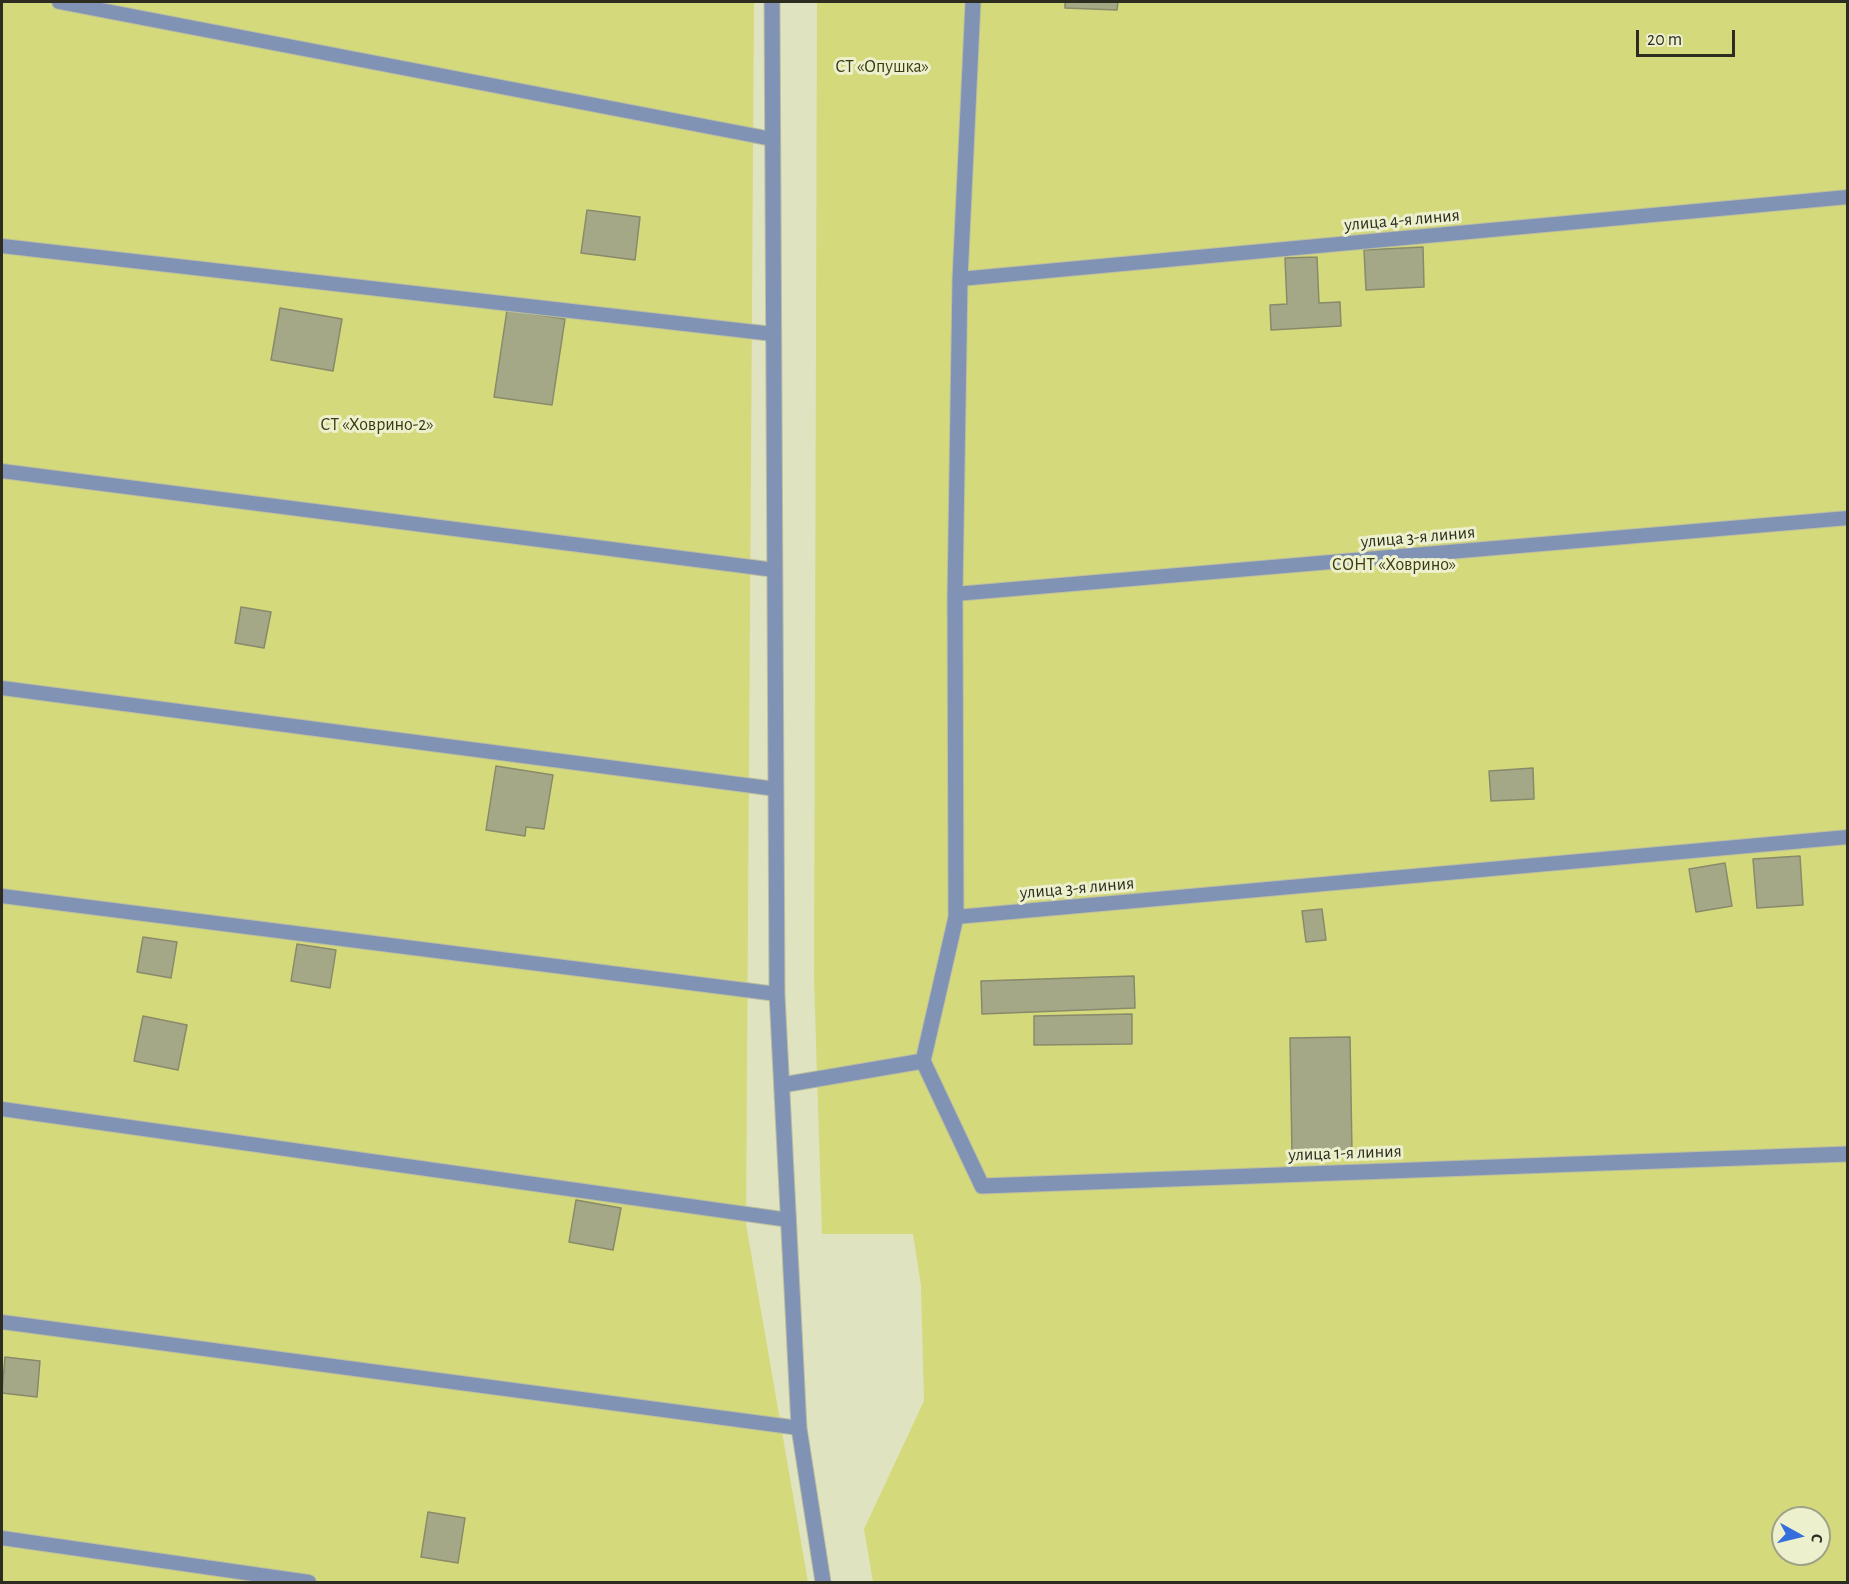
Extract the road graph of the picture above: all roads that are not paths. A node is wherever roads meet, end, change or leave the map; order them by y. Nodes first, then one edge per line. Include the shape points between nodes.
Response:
1 (59, 2) edge
2 (772, 2) edge
3 (973, 2) edge
4 (772, 139) junction
5 (1848, 197) edge
6 (2, 246) edge
7 (960, 279) junction
8 (773, 334) junction
9 (2, 471) edge
10 (1848, 518) edge
11 (775, 570) junction
12 (955, 594) junction
13 (2, 688) edge
14 (776, 789) junction
15 (1848, 837) edge
16 (2, 896) edge
17 (956, 917) junction
18 (777, 994) junction
19 (923, 1061) junction
20 (782, 1085) junction
21 (2, 1109) edge
22 (1848, 1154) edge
23 (789, 1220) junction
24 (2, 1322) edge
25 (799, 1428) junction
26 (2, 1538) edge
27 (309, 1582) edge
28 (823, 1582) edge

1 - 4 lane
2 - 4 street
3 - 7 street
4 - 8 street
5 - 7 lane, улица 4-я линия
6 - 8 lane
7 - 12 street
8 - 11 street
9 - 11 lane
10 - 12 lane, улица 3-я линия
11 - 14 street
12 - 17 street
13 - 14 lane
14 - 18 street
15 - 17 lane, улица 3-я линия
16 - 18 lane
17 - 19 street
18 - 20 street
19 - 20 street
19 - 22 street, улица 1-я линия via 982,1186
20 - 23 street
21 - 23 lane
23 - 25 street
24 - 25 lane
25 - 28 street
26 - 27 lane

